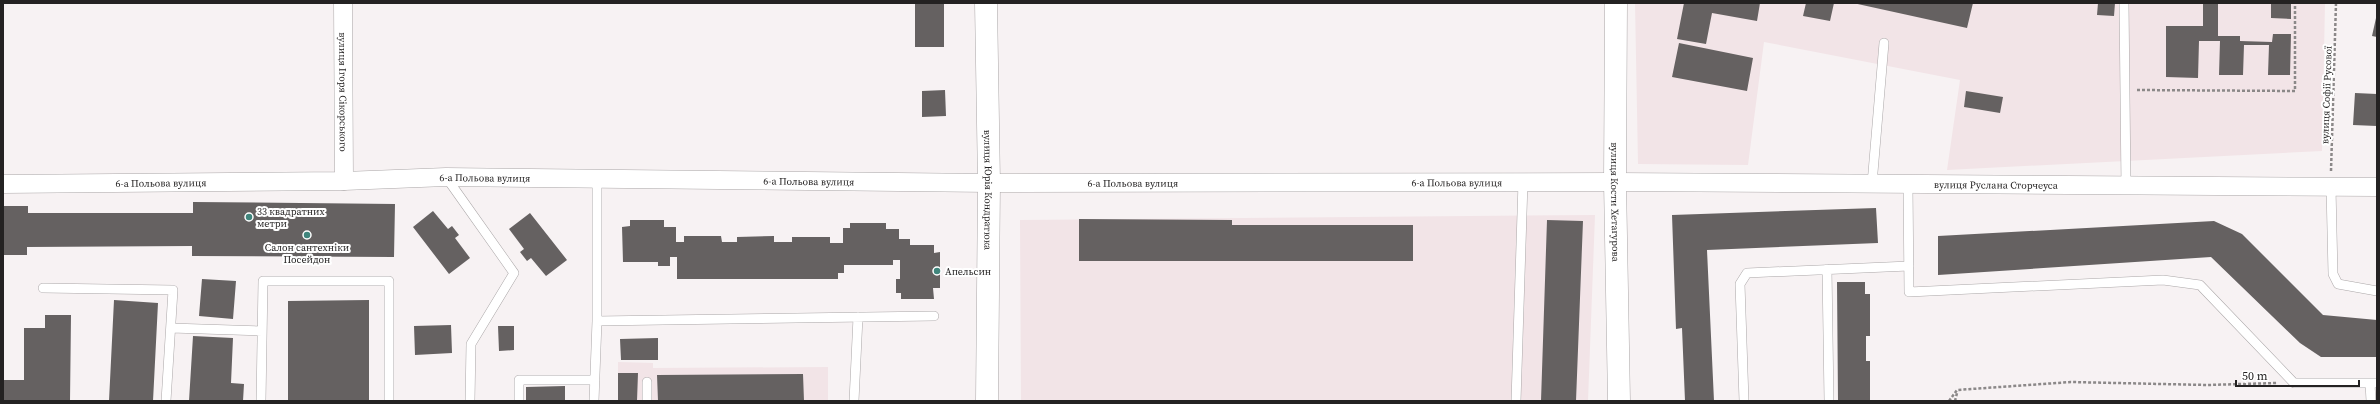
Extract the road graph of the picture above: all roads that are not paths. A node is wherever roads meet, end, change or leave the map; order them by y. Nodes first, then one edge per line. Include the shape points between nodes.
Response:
1 (344, 3) edge
2 (986, 3) edge
3 (1616, 3) edge
4 (2124, 3) edge
5 (1884, 43) dead end
6 (446, 177) junction
7 (597, 178) junction
8 (344, 181) junction
9 (1523, 182) junction
10 (1615, 182) junction
11 (989, 183) junction
12 (3, 184) edge
13 (1872, 184) junction
14 (1908, 185) junction
15 (2126, 186) junction
16 (2377, 187) edge
17 (2331, 188) junction
18 (1909, 266) junction
19 (1827, 269) junction
20 (43, 288) dead end
21 (2377, 292) edge
22 (934, 316) dead end
23 (858, 317) junction
24 (596, 321) junction
25 (171, 328) junction
26 (262, 331) junction
27 (595, 380) junction
28 (647, 382) dead end
29 (2374, 383) edge
30 (166, 401) edge
31 (260, 401) edge
32 (389, 401) edge
33 (470, 401) edge
34 (519, 401) edge
35 (594, 401) edge
36 (647, 401) edge
37 (854, 401) edge
38 (987, 401) edge
39 (1516, 401) edge
40 (1619, 401) edge
41 (1744, 401) edge
42 (1829, 401) edge
43 (2371, 401) edge

1 - 8 street, вулиця Ігоря Сікорського
2 - 11 street, вулиця Юрія Кондратюка
3 - 10 street, вулиця Кости Хетагурова
4 - 15 lane
5 - 13 lane
6 - 7 street, 6-а Польова вулиця
6 - 8 street, 6-а Польова вулиця
6 - 33 lane via 514,274 471,344
7 - 11 street, 6-а Польова вулиця
7 - 24 lane
8 - 12 street, 6-а Польова вулиця
9 - 10 street, 6-а Польова вулиця
9 - 11 street, 6-а Польова вулиця
9 - 39 lane
10 - 13 street, вулиця Руслана Сторчеуса
10 - 40 street, вулиця Кости Хетагурова
11 - 38 street, вулиця Юрія Кондратюка
13 - 14 street, вулиця Руслана Сторчеуса
14 - 15 street, вулиця Руслана Сторчеуса
14 - 18 lane
15 - 17 street, вулиця Руслана Сторчеуса
16 - 17 street, вулиця Руслана Сторчеуса
17 - 21 lane via 2333,274 2338,284
18 - 19 lane
18 - 29 lane via 1909,292 2163,280 2200,285 2294,383
19 - 41 lane via 1747,273 1740,284
19 - 42 lane
20 - 25 lane via 173,290
22 - 23 lane
23 - 24 lane
23 - 37 lane
24 - 27 lane
25 - 26 lane
25 - 30 lane
26 - 31 lane
26 - 32 lane via 263,281 389,281
27 - 34 lane via 519,380
27 - 35 lane
28 - 36 lane
29 - 43 lane

